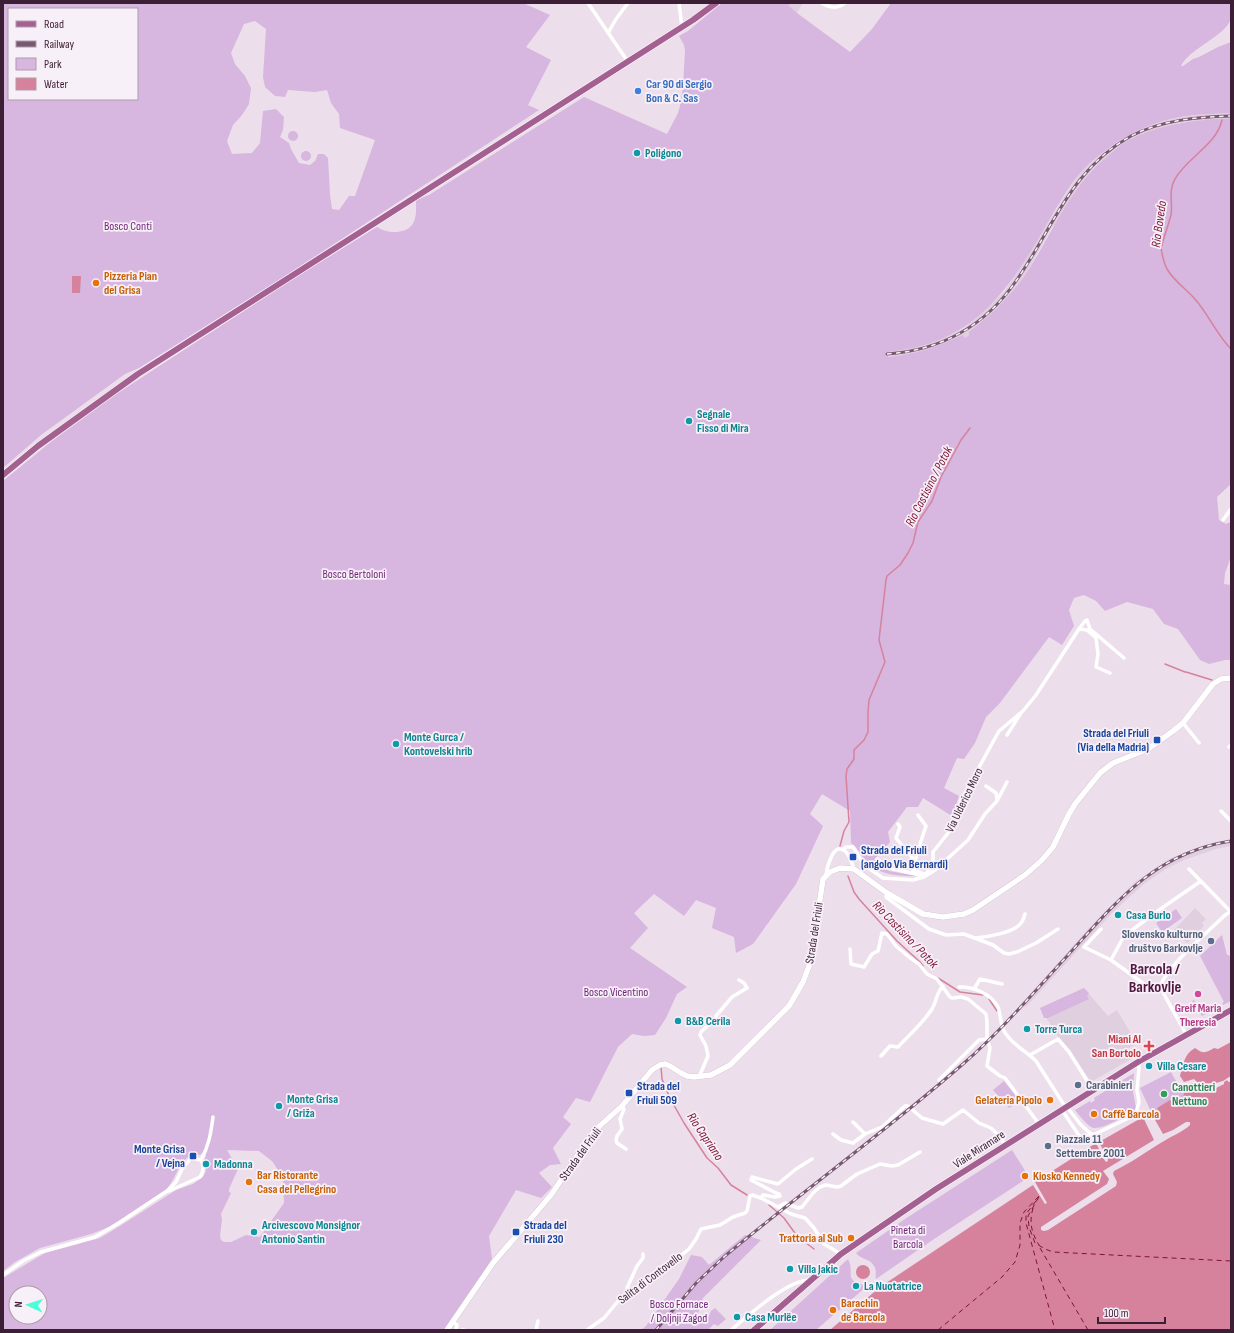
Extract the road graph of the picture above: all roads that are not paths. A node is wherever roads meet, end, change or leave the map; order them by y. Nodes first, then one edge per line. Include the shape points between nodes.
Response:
1 (588, 3) edge
2 (628, 3) edge
3 (679, 3) edge
4 (716, 3) edge
5 (822, 3) edge
6 (845, 3) edge
7 (682, 28) junction
8 (608, 33) junction
9 (628, 62) junction
10 (3, 475) edge
11 (1231, 510) edge
12 (1223, 520) dead end
13 (1079, 629) junction
14 (1124, 658) dead end
15 (1110, 673) dead end
16 (1231, 678) edge
17 (1023, 711) junction
18 (1183, 723) junction
19 (1007, 735) dead end
20 (1199, 743) dead end
21 (1007, 782) dead end
22 (986, 786) dead end
23 (997, 801) junction
24 (1221, 811) dead end
25 (918, 815) dead end
26 (1231, 821) edge
27 (898, 824) dead end
28 (843, 850) junction
29 (877, 859) dead end
30 (915, 861) junction
31 (854, 869) junction
32 (1189, 869) dead end
33 (826, 875) junction
34 (926, 876) junction
35 (1201, 881) junction
36 (887, 892) junction
37 (1231, 911) edge
38 (1025, 914) dead end
39 (1058, 929) dead end
40 (1100, 929) dead end
41 (975, 938) junction
42 (850, 949) dead end
43 (1111, 960) junction
44 (739, 980) dead end
45 (1002, 984) dead end
46 (943, 986) junction
47 (959, 987) dead end
48 (1160, 987) junction
49 (974, 989) junction
50 (1231, 1010) edge
51 (1186, 1034) junction
52 (987, 1039) junction
53 (881, 1056) dead end
54 (1030, 1056) junction
55 (1138, 1062) junction
56 (699, 1077) junction
57 (939, 1080) dead end
58 (1093, 1090) junction
59 (622, 1106) junction
60 (1065, 1108) junction
61 (213, 1117) dead end
62 (853, 1122) dead end
63 (1039, 1124) junction
64 (833, 1134) dead end
65 (865, 1134) junction
66 (1092, 1135) junction
67 (1005, 1145) junction
68 (626, 1149) dead end
69 (920, 1152) dead end
70 (812, 1159) dead end
71 (201, 1160) junction
72 (167, 1192) junction
73 (761, 1198) junction
74 (778, 1207) junction
75 (643, 1254) dead end
76 (841, 1254) junction
77 (3, 1274) edge
78 (812, 1280) junction
79 (632, 1293) junction
80 (538, 1320) dead end
81 (453, 1322) junction
82 (447, 1330) edge
83 (456, 1330) edge
84 (536, 1330) edge
85 (587, 1330) edge
86 (731, 1330) edge
87 (754, 1330) edge

1 - 8 street
2 - 8 street
3 - 7 street
4 - 7 main road
5 - 6 street via 835,8
7 - 9 main road
8 - 9 street
9 - 10 main road via 138,374 38,446
11 - 12 street
13 - 14 street via 1087,620 1090,629
13 - 15 street via 1086,630 1096,638 1096,667
13 - 17 street, Via Ulderico Moro
16 - 18 main road via 1221,679 1213,684
17 - 19 street, Via Ulderico Moro
17 - 34 street, Via Ulderico Moro via 999,731 961,800 952,828 933,852 933,863
18 - 20 street
18 - 36 main road via 1148,749 1113,762 1100,773 1069,814 1053,847 1042,860 1025,875 973,910 950,916 929,915
21 - 23 street
22 - 23 street, Via Ulderico Moro via 996,793
23 - 34 street via 968,840
24 - 26 street
25 - 30 street, Via Ulderico Moro via 926,826
27 - 30 street via 900,827 896,838
28 - 31 street
28 - 33 street via 838,850 830,858
28 - 34 street via 846,847 853,848 864,865 883,878 913,880
29 - 34 street via 893,869
30 - 34 street via 913,870
31 - 33 main road via 840,868
31 - 36 main road
32 - 35 street
33 - 56 main road, Strada del Friuli via 820,892 811,961 795,998 730,1066 711,1075
35 - 37 street
35 - 43 street via 1124,936
36 - 41 street via 886,897 929,929 946,935 964,934
37 - 48 street via 1182,956
38 - 41 street via 1022,922 1014,928 992,936
39 - 41 street via 1041,940 1009,954
40 - 43 street via 1084,947
42 - 46 street via 851,964 864,967 872,954 878,951 882,933 885,932 896,946
43 - 48 street via 1151,989
44 - 56 street via 747,988 732,997 701,1032 708,1056
45 - 49 street via 980,979
46 - 52 street via 950,997 968,999 984,1012 987,1017
46 - 53 street via 938,991 932,1010 898,1047 890,1046
47 - 49 street
48 - 51 street
49 - 54 street via 994,1001 1004,1031
50 - 51 main road, Viale Miramare
51 - 55 main road, Viale Miramare
52 - 57 street via 979,1040
52 - 63 street via 990,1048 987,1066 1005,1078
54 - 58 street via 1058,1039
54 - 60 street
55 - 58 main road, Viale Miramare
55 - 66 street via 1139,1102 1136,1113
56 - 59 main road, Strada del Friuli via 687,1076 670,1066 660,1065 652,1070
58 - 60 main road, Viale Miramare
59 - 68 street via 622,1129 616,1140
59 - 81 main road, Strada del Friuli via 588,1138 551,1195 493,1263
60 - 63 main road, Viale Miramare
60 - 66 street
60 - 66 street via 1080,1137
61 - 71 street via 210,1138
62 - 65 street
63 - 67 main road, Viale Miramare
64 - 65 street via 853,1144
65 - 67 street via 882,1126 904,1106 908,1106 922,1118 943,1124 963,1110 979,1123 991,1128
67 - 76 main road, Viale Miramare
69 - 74 street via 892,1166 880,1164 857,1174 841,1186 820,1187 802,1207 785,1203
70 - 73 street via 778,1184 752,1178 751,1180 780,1196 763,1195
71 - 72 street via 194,1158 187,1161 176,1182
71 - 72 street via 203,1166 200,1177
72 - 77 street via 104,1233 40,1252
73 - 74 street
73 - 79 street, Salita di Contovello via 750,1196 746,1213 720,1225 701,1229 689,1248
74 - 76 street via 806,1218 824,1244
75 - 79 street via 628,1288
76 - 78 main road, Viale Miramare
78 - 86 street via 803,1280 792,1285
78 - 87 main road, Viale Miramare
79 - 85 street, Salita di Contovello via 619,1300 604,1318
80 - 84 street
81 - 82 main road, Strada del Friuli
81 - 83 street via 457,1326

